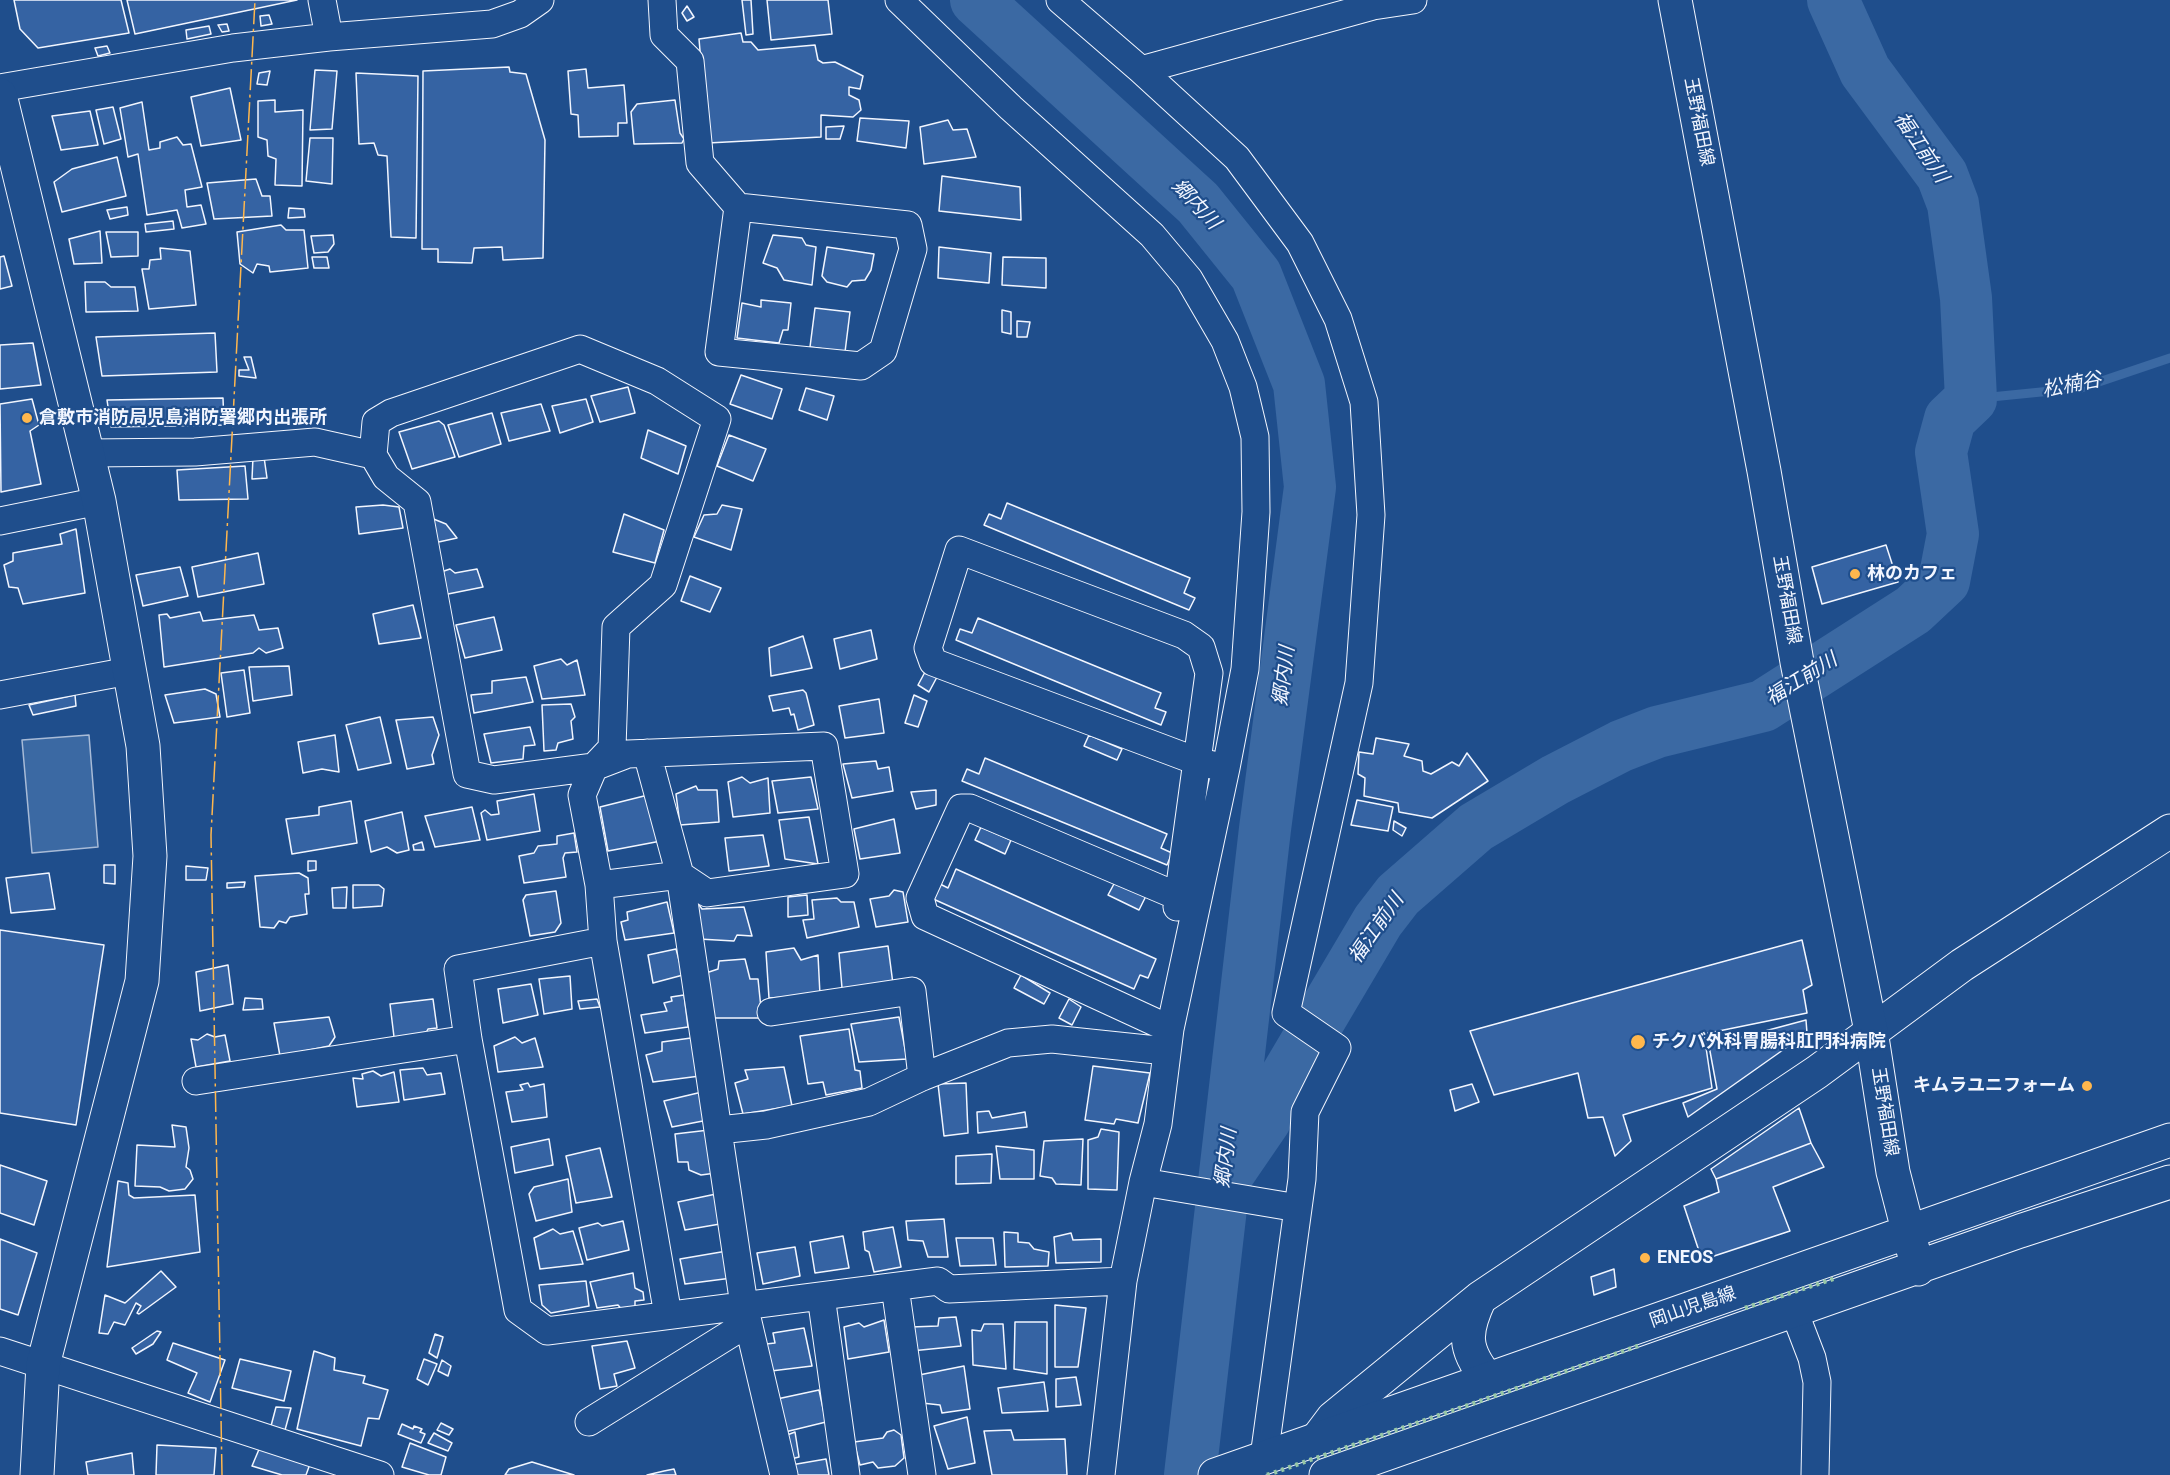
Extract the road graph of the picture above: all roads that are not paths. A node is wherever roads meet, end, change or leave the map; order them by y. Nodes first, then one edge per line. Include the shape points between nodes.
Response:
1 (322, 0) edge
2 (540, 0) edge
3 (662, 0) edge
4 (899, 0) edge
5 (1060, 0) edge
6 (1413, 0) edge
7 (1675, 0) edge
8 (1373, 3) edge
9 (328, 37) junction
10 (1141, 70) junction
11 (0, 88) edge
12 (0, 95) edge
13 (738, 207) junction
14 (87, 453) junction
15 (373, 455) junction
16 (99, 501) junction
17 (0, 521) edge
18 (129, 670) junction
19 (0, 696) edge
20 (647, 753) junction
21 (1199, 762) junction
22 (594, 767) junction
23 (1226, 768) junction
24 (2170, 831) edge
25 (680, 875) junction
26 (599, 885) junction
27 (1187, 900) junction
28 (603, 941) junction
29 (771, 1012) dead end
30 (1871, 1031) junction
31 (1163, 1034) junction
32 (468, 1039) junction
33 (922, 1077) junction
34 (196, 1082) dead end
35 (719, 1130) junction
36 (2170, 1140) edge
37 (2170, 1182) edge
38 (1151, 1183) junction
39 (1293, 1207) junction
40 (1908, 1231) junction
41 (1918, 1269) junction
42 (1123, 1281) junction
43 (895, 1287) junction
44 (820, 1296) junction
45 (1480, 1298) junction
46 (1686, 1310) junction
47 (1794, 1311) junction
48 (746, 1314) junction
49 (668, 1315) junction
50 (1691, 1346) junction
51 (0, 1351) edge
52 (43, 1365) junction
53 (1487, 1378) junction
54 (589, 1422) dead end
55 (1318, 1438) junction
56 (1257, 1459) junction
57 (37, 1475) edge
58 (380, 1475) edge
59 (784, 1475) edge
60 (846, 1475) edge
61 (922, 1475) edge
62 (1101, 1475) edge
63 (1215, 1475) edge
64 (1326, 1475) edge
65 (1815, 1475) edge

1 - 9 street
2 - 9 street via 520,14 492,24
3 - 13 street via 664,35 690,62 700,163
4 - 23 street via 1152,235 1189,279 1225,341 1243,387 1255,437 1256,512 1245,669
5 - 10 street
6 - 8 street
7 - 30 main road, 玉野福田線 via 1797,662
8 - 10 street
9 - 11 street via 232,48
10 - 39 street via 1237,158 1300,243 1338,319 1364,402 1371,515 1359,682 1286,1013 1337,1048 1305,1112
12 - 14 main road
13 - 13 street via 908,225 913,249 883,351 861,366 719,352
14 - 15 street via 195,452 315,442
14 - 16 main road
15 - 22 street via 386,477 417,502 467,774 494,780
15 - 22 street via 376,422 391,412 580,349 657,381 717,418 663,585 616,627 612,748
16 - 17 street
16 - 18 main road
18 - 19 street
18 - 52 main road via 143,746 150,856 142,981
20 - 22 street via 628,754
20 - 25 street
20 - 25 street via 824,746 845,874 707,893
21 - 21 street via 933,662 928,648 959,550 1184,635 1201,647 1209,673
21 - 23 street
21 - 27 street
22 - 26 street via 582,795
23 - 27 street
24 - 30 main road via 1962,965
25 - 26 street
25 - 35 street
26 - 28 street
27 - 31 street
27 - 31 street via 970,808 961,808 920,898 926,916
28 - 32 street via 458,969
28 - 49 street
29 - 33 street via 912,991
30 - 40 main road, 玉野福田線 via 1893,1172
30 - 45 main road via 1817,1072
31 - 33 street via 1008,1043
31 - 38 street
32 - 34 street
32 - 49 street via 518,1310 547,1331
33 - 35 street via 869,1102 766,1125
35 - 48 street
36 - 40 main road, 岡山児島線
37 - 41 main road, 岡山児島線
38 - 39 street
38 - 42 street
39 - 56 street
40 - 41 main road, 玉野福田線
40 - 46 main road, 岡山児島線
41 - 47 main road, 岡山児島線
42 - 43 street via 949,1289 938,1281
42 - 62 street
43 - 44 street
43 - 61 street
44 - 48 street
44 - 60 street
45 - 53 main road via 1467,1335 1469,1352
45 - 55 main road via 1333,1418
46 - 50 main road
46 - 53 main road, 岡山児島線
47 - 50 main road, 岡山児島線
47 - 65 street via 1817,1382
48 - 49 street
48 - 54 street
48 - 59 street
50 - 64 main road, 岡山児島線
51 - 52 street
52 - 57 main road
52 - 58 street
53 - 55 main road, 岡山児島線
55 - 56 main road, 岡山児島線
56 - 63 main road, 岡山児島線

